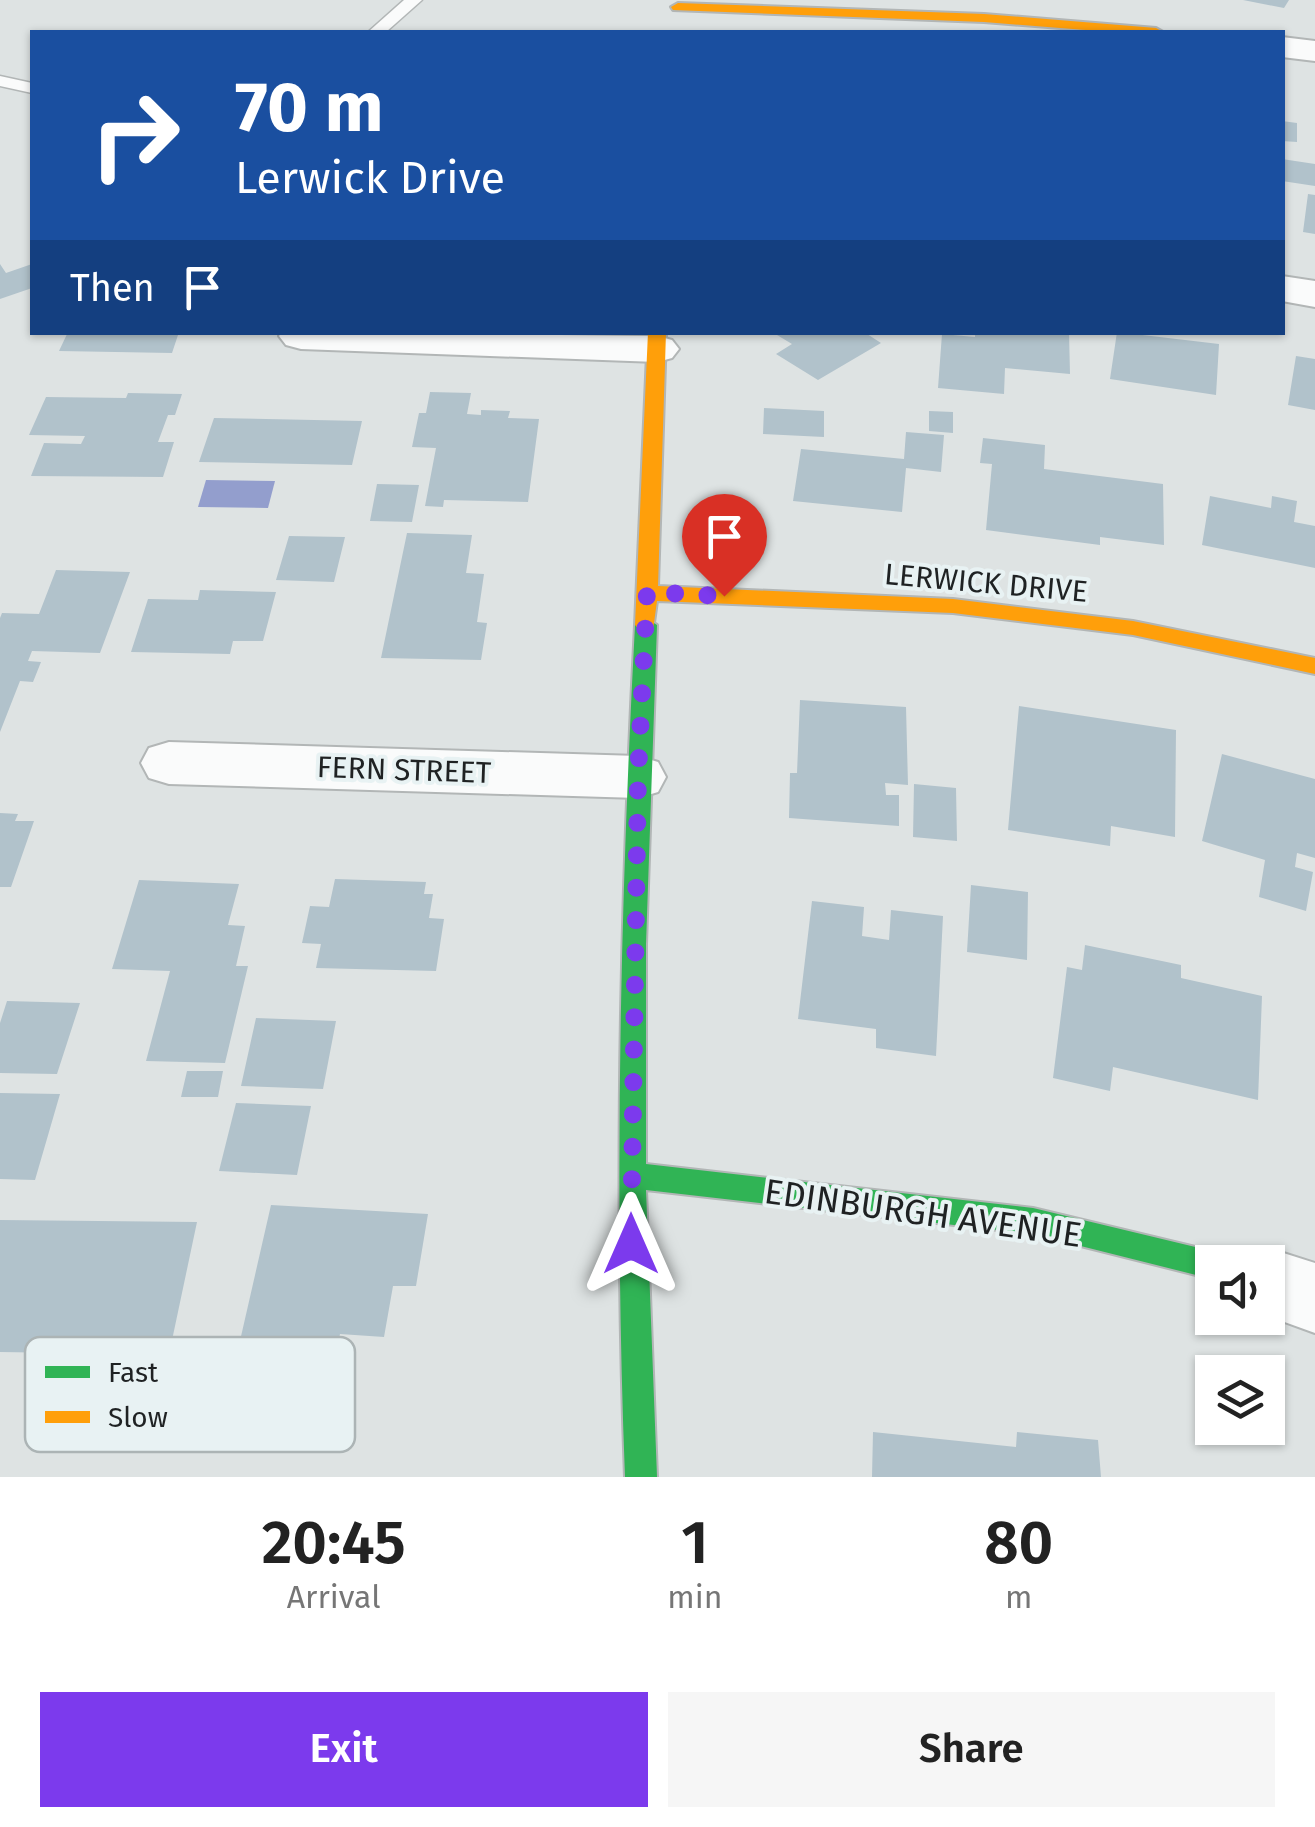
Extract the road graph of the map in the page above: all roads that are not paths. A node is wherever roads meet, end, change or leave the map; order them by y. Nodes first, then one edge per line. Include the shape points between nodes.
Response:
1 (414, 0) edge
2 (676, 19) edge
3 (378, 30) edge
4 (1131, 30) edge
5 (1285, 47) edge
6 (1315, 51) edge
7 (0, 80) edge
8 (30, 88) edge
9 (1285, 289) edge
10 (1315, 294) edge
11 (301, 336) dead end
12 (658, 341) edge
13 (647, 592) junction
14 (1315, 666) edge
15 (170, 762) dead end
16 (638, 776) junction
17 (631, 1175) junction
18 (1195, 1261) edge
19 (1285, 1288) edge
20 (1315, 1298) edge
21 (641, 1477) edge

1 - 3 lane
2 - 4 street via 984,18
5 - 6 street
7 - 8 lane
9 - 10 street
11 - 12 street
12 - 13 street
13 - 14 street, LERWICK DRIVE via 954,606 1134,628
13 - 16 street
15 - 16 street, FERN STREET
16 - 17 street
17 - 18 street, EDINBURGH AVENUE via 1034,1221
17 - 21 street
19 - 20 street

